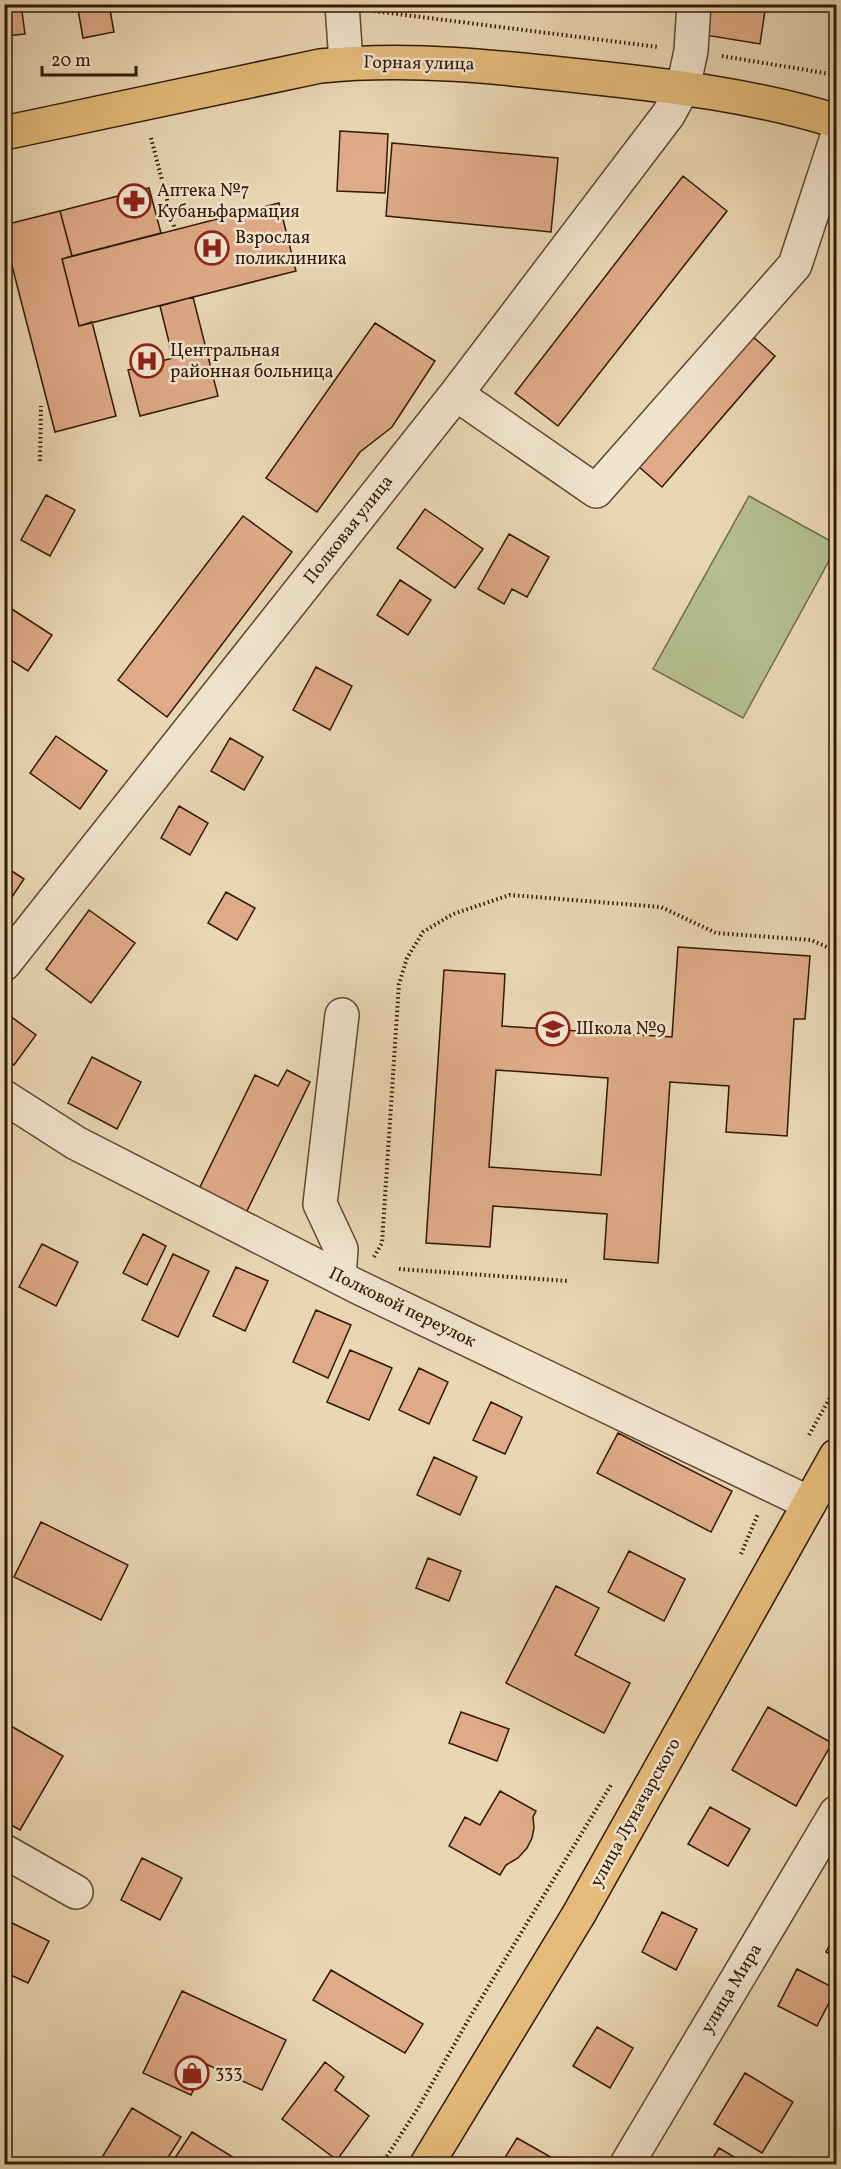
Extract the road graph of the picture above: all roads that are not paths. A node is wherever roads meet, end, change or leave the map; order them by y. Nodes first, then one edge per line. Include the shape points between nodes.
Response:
1 (342, 4) edge
2 (694, 4) edge
3 (346, 63) junction
4 (683, 88) junction
5 (837, 121) edge
6 (4, 133) edge
7 (837, 140) edge
8 (456, 394) junction
9 (4, 964) edge
10 (342, 1015) dead end
11 (4, 1097) edge
12 (355, 1277) junction
13 (837, 1456) edge
14 (809, 1503) junction
15 (837, 1813) edge
16 (4, 1851) edge
17 (76, 1892) dead end
18 (427, 2164) edge
19 (627, 2164) edge

1 - 3 street
2 - 4 street, Полковая улица via 691,51
3 - 4 main road, Горная улица via 470,64
3 - 6 main road, Горная улица
4 - 5 main road, Горная улица
4 - 8 street, Полковая улица via 668,115
7 - 8 street via 795,265 596,491
8 - 9 street, Полковая улица
10 - 12 street via 320,1204
11 - 12 street, Полковой переулок via 76,1143
12 - 14 street, Полковой переулок
13 - 14 main road, улица Луначарского
14 - 18 main road, улица Луначарского via 579,1914
15 - 19 street, улица Мира
16 - 17 street

